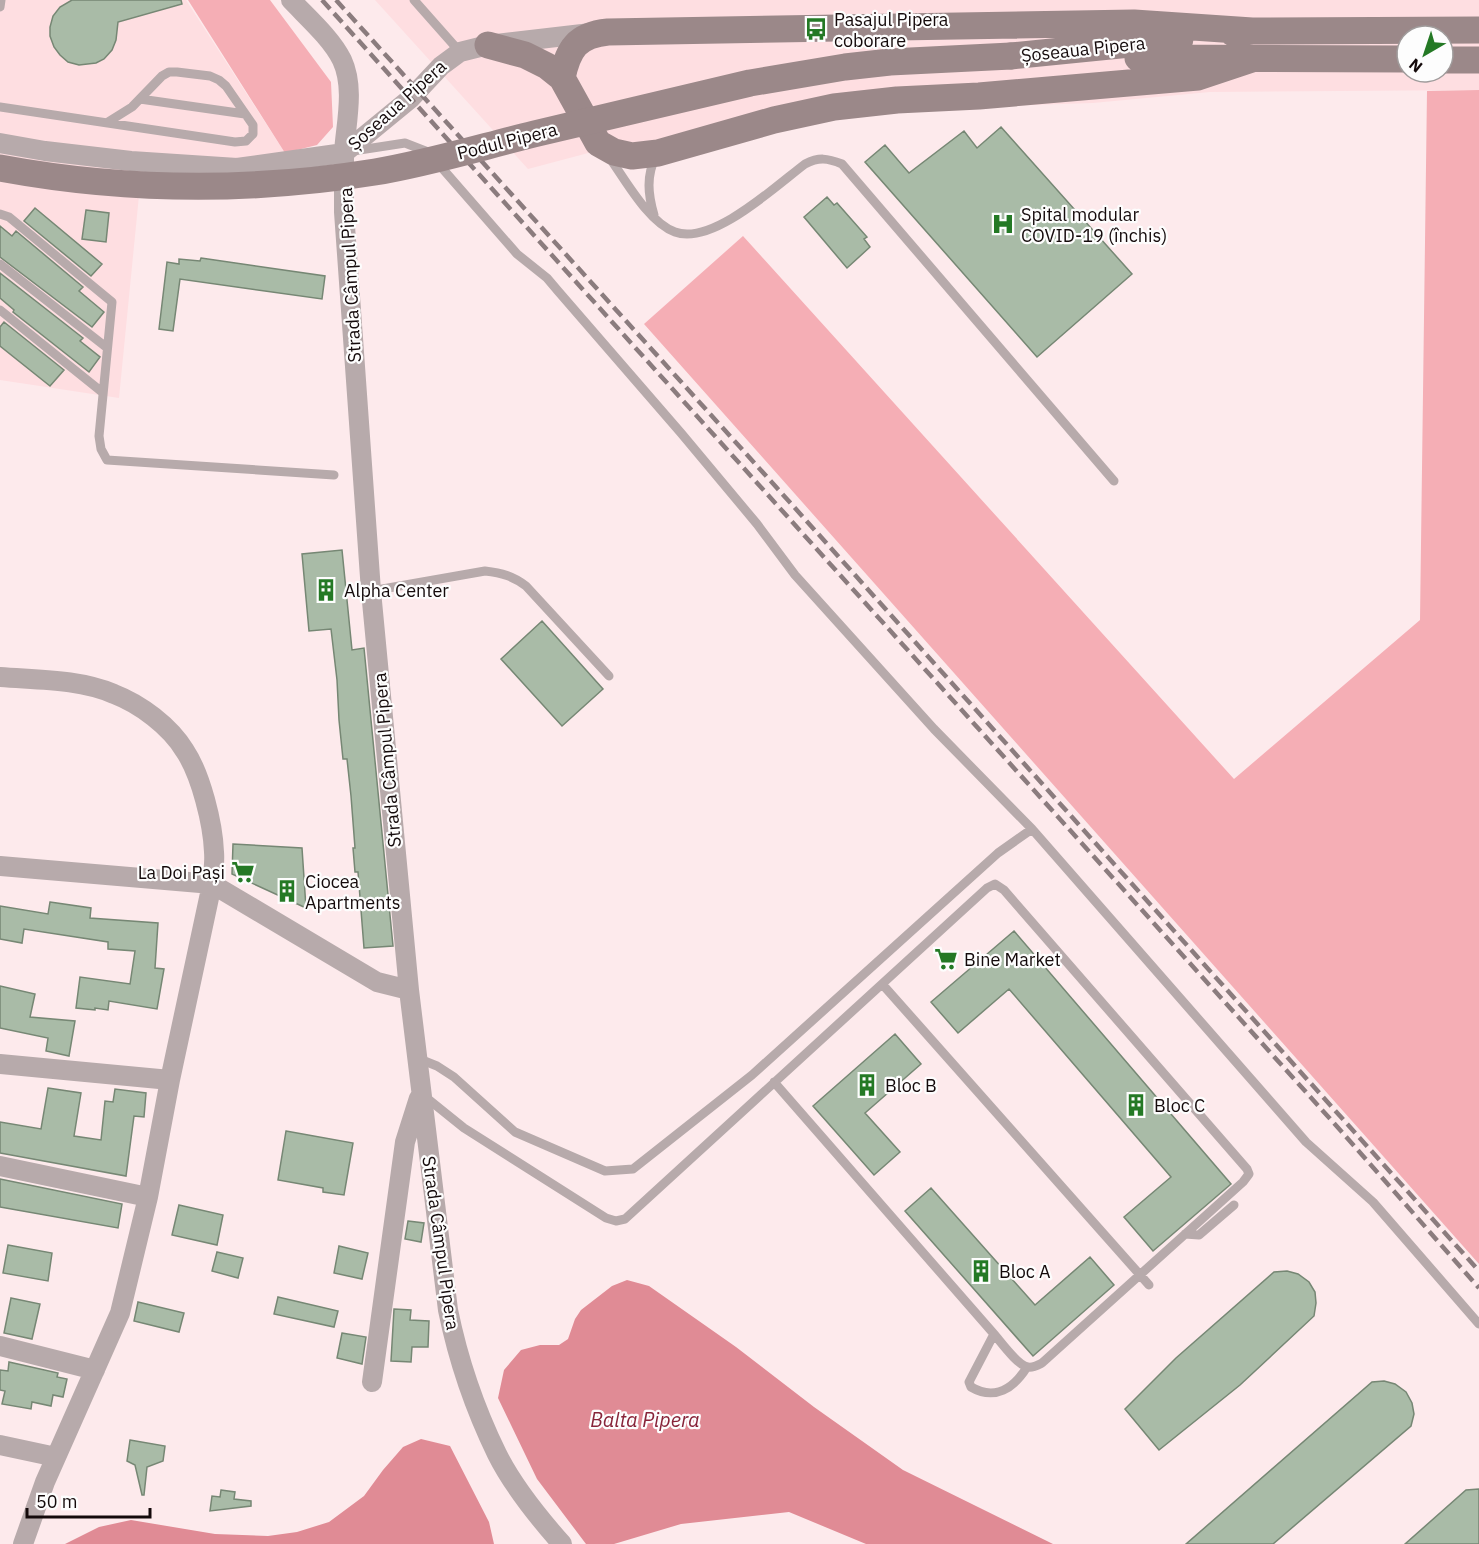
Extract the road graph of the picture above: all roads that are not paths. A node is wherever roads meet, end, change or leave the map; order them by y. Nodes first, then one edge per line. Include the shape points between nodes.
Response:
1 (1, 0) edge
2 (291, 0) edge
3 (414, 0) edge
4 (0, 7) edge
5 (1479, 30) edge
6 (1252, 31) junction
7 (591, 33) junction
8 (488, 45) junction
9 (460, 52) junction
10 (1011, 56) junction
11 (1252, 59) junction
12 (1395, 60) edge
13 (1455, 60) edge
14 (1479, 60) edge
15 (562, 78) junction
16 (140, 99) junction
17 (0, 107) edge
18 (245, 114) junction
19 (108, 122) junction
20 (0, 143) edge
21 (598, 143) junction
22 (344, 153) junction
23 (658, 153) junction
24 (0, 168) edge
25 (0, 214) edge
26 (655, 217) junction
27 (0, 264) edge
28 (0, 310) edge
29 (106, 347) junction
30 (102, 392) junction
31 (334, 475) dead end
32 (1114, 481) dead end
33 (372, 591) junction
34 (609, 676) dead end
35 (0, 677) edge
36 (1032, 829) junction
37 (0, 866) edge
38 (212, 884) junction
39 (883, 985) junction
40 (409, 990) junction
41 (417, 1058) junction
42 (0, 1064) edge
43 (170, 1080) junction
44 (774, 1082) junction
45 (421, 1093) junction
46 (0, 1166) edge
47 (148, 1197) junction
48 (1234, 1205) dead end
49 (1185, 1234) junction
50 (1139, 1275) junction
51 (1149, 1285) dead end
52 (1479, 1324) edge
53 (994, 1334) junction
54 (0, 1346) edge
55 (1027, 1367) junction
56 (95, 1370) junction
57 (372, 1382) dead end
58 (0, 1444) edge
59 (56, 1457) junction
60 (23, 1544) edge
61 (562, 1544) edge

1 - 4 lane
2 - 22 street, Strada Câmpul Pipera via 333,47 344,66 348,88
3 - 9 lane
5 - 6 main road, Șoseaua Pipera
6 - 7 main road via 1134,23
6 - 10 main road, Șoseaua Pipera
7 - 8 street, Șoseaua Pipera
7 - 15 main road via 571,50
8 - 9 street, Șoseaua Pipera
8 - 15 main road via 525,54
9 - 22 street, Șoseaua Pipera
10 - 11 main road, Șoseaua Pipera
10 - 24 main road, Podul Pipera, bridge via 890,62 801,73 444,157 321,179 183,187
11 - 12 main road, Șoseaua Pipera
11 - 23 main road via 1198,77 834,107
13 - 14 main road
15 - 21 main road
16 - 18 lane
16 - 18 lane via 169,72 210,76 226,86
16 - 19 lane
17 - 19 lane
18 - 19 lane via 253,125 253,134 246,141 235,142
20 - 22 street via 131,161 237,168
21 - 23 main road via 623,155
21 - 26 lane
22 - 33 street, Strada Câmpul Pipera via 344,212
22 - 36 lane via 405,143 428,152 517,254 558,291 735,497 795,575 934,729
23 - 26 lane via 648,181
25 - 29 lane via 9,217 112,302
26 - 32 lane via 675,232 698,233 732,219 817,158 842,164
27 - 29 lane
28 - 30 lane
29 - 30 lane
30 - 31 lane via 100,442 107,460
33 - 34 lane via 485,571 503,573 526,586
33 - 40 street, Strada Câmpul Pipera
35 - 38 street via 86,686 114,694 164,726 185,750 208,812 215,854
36 - 41 lane via 998,854 752,1075 633,1169 605,1171 515,1132 454,1077
36 - 52 lane via 1306,1142 1372,1202
37 - 38 street
38 - 40 street via 377,982
38 - 43 street
39 - 44 lane
39 - 49 lane via 987,888 995,884 1004,890 1247,1168 1243,1182
39 - 50 lane
40 - 41 street, Strada Câmpul Pipera
41 - 45 street, Strada Câmpul Pipera
42 - 43 street
43 - 47 street
44 - 45 lane via 625,1219 616,1221 464,1128
44 - 53 lane
45 - 57 street via 405,1143
45 - 61 street, Strada Câmpul Pipera via 453,1334 497,1455
46 - 47 street
47 - 56 street via 120,1313
48 - 49 lane via 1199,1235
49 - 50 lane
50 - 51 lane
50 - 55 lane via 1042,1363
53 - 55 lane
53 - 55 lane via 969,1382 971,1388 994,1394 1019,1381
54 - 56 street
56 - 59 street
58 - 59 street
59 - 60 street

